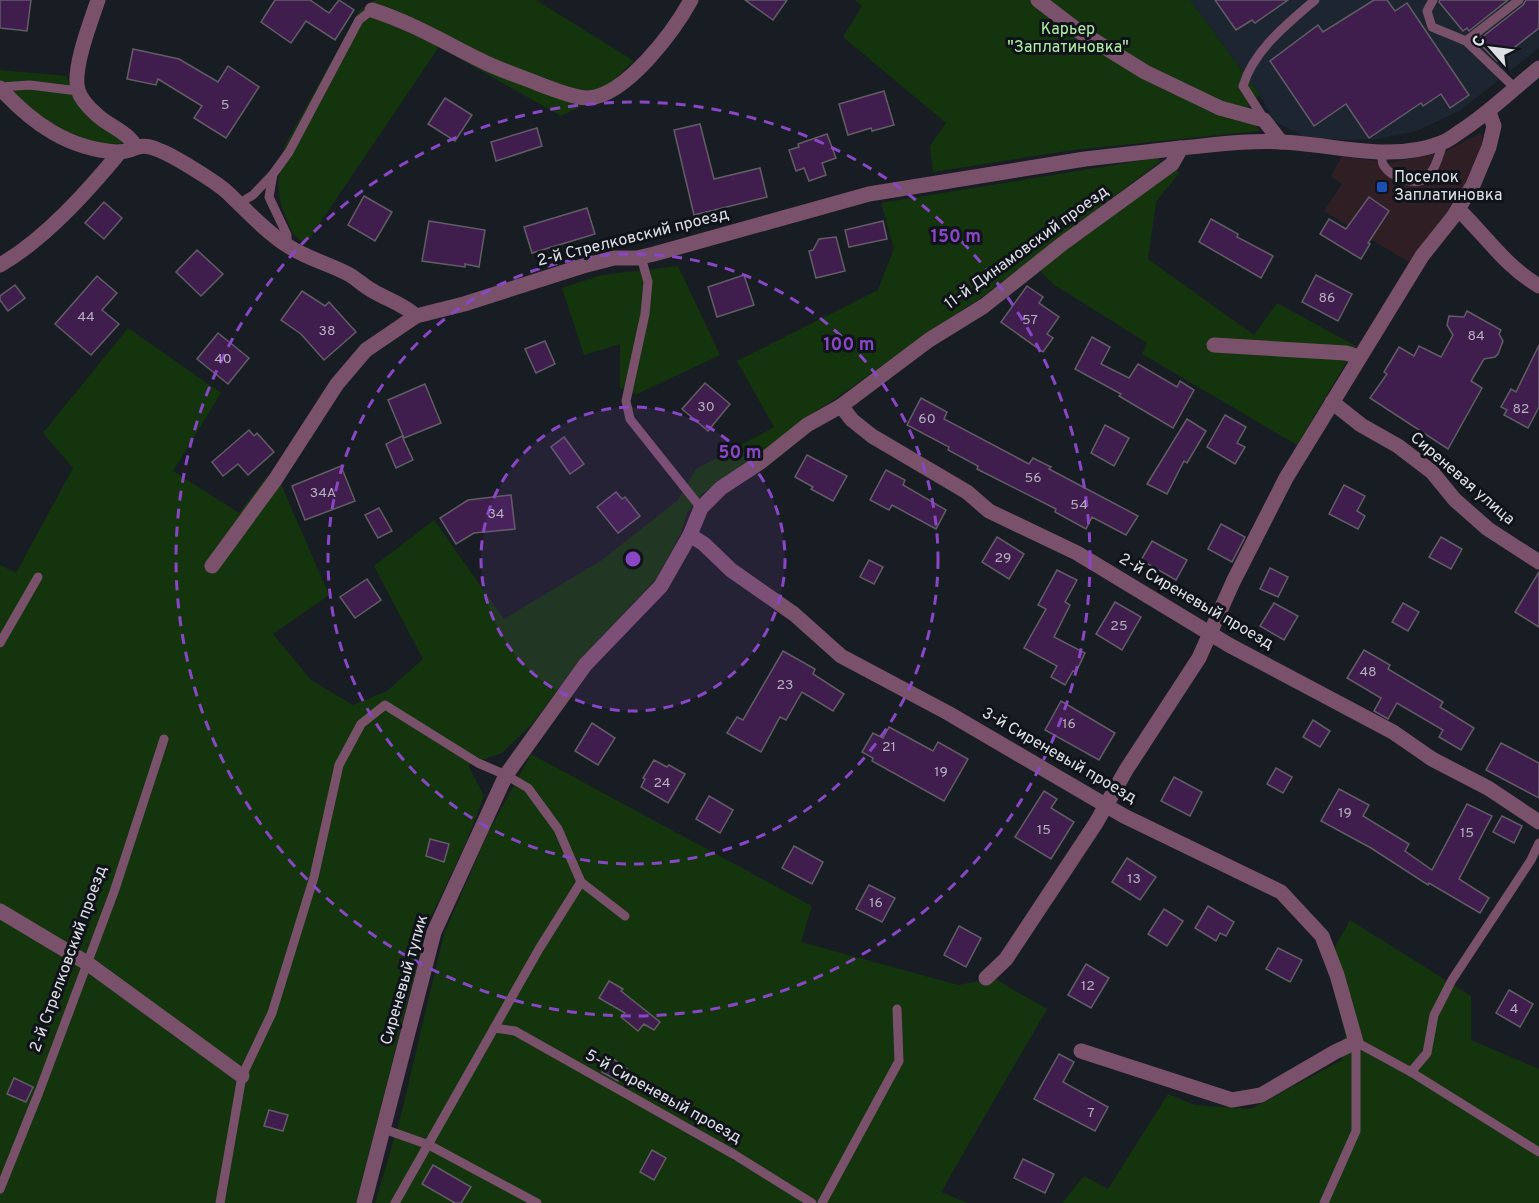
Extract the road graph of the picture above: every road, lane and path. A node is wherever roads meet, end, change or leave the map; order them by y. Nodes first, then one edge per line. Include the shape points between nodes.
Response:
1 (98, 0) edge
2 (691, 0) edge
3 (1038, 0) edge
4 (1315, 0) edge
5 (1433, 0) edge
6 (1519, 0) edge
7 (372, 10) joint
8 (1466, 41) junction
9 (1539, 68) edge
10 (0, 88) edge
11 (1515, 88) junction
12 (78, 91) junction
13 (1489, 112) junction
14 (1264, 120) junction
15 (1281, 142) junction
16 (1443, 143) junction
17 (136, 147) junction
18 (1181, 148) junction
19 (120, 152) junction
20 (1382, 152) junction
21 (273, 174) junction
22 (238, 204) junction
23 (1458, 209) junction
24 (287, 246) junction
25 (641, 257) junction
26 (0, 266) edge
27 (1539, 286) edge
28 (416, 316) junction
29 (1214, 345) dead end
30 (1359, 357) junction
31 (1332, 402) junction
32 (842, 406) junction
33 (701, 508) junction
34 (690, 535) junction
35 (1539, 562) edge
36 (212, 566) dead end
37 (38, 577) dead end
38 (1211, 633) junction
39 (0, 643) edge
40 (164, 739) dead end
41 (506, 775) junction
42 (1107, 804) junction
43 (1539, 822) edge
44 (1539, 843) edge
45 (580, 882) junction
46 (0, 911) edge
47 (625, 916) dead end
48 (87, 963) junction
49 (986, 978) dead end
50 (897, 1009) dead end
51 (494, 1028) junction
52 (1356, 1042) junction
53 (1082, 1051) dead end
54 (1411, 1072) junction
55 (242, 1076) junction
56 (384, 1129) junction
57 (429, 1145) junction
58 (1539, 1152) edge
59 (0, 1189) edge
60 (220, 1203) edge
61 (364, 1203) edge
62 (395, 1203) edge
63 (537, 1203) edge
64 (812, 1203) edge
65 (822, 1203) edge
66 (1324, 1203) edge

1 - 12 street via 76,77
2 - 7 street via 679,23 628,81 588,98 560,92 482,61 410,24
3 - 14 street via 1077,30 1146,72 1220,108
4 - 14 lane via 1280,31 1248,69 1243,86
5 - 8 lane via 1427,11 1432,27
6 - 8 lane
7 - 21 lane via 359,20 289,152
8 - 11 lane
9 - 11 street
10 - 12 lane via 30,85
10 - 19 street via 35,121 67,141
11 - 13 street
12 - 17 street via 98,116 130,137
13 - 16 street
13 - 23 street via 1494,126 1489,147
14 - 15 street
15 - 18 street
15 - 20 street
16 - 20 street via 1417,150
16 - 20 lane via 1436,164 1425,179 1414,183 1384,166
17 - 19 street
17 - 22 street via 162,151 224,190
18 - 25 street, 2-й Стрелковский проезд via 869,194
18 - 32 street, 11-й Динамовский проезд via 1172,164 984,306 929,340
19 - 26 street via 47,228
21 - 22 lane
21 - 24 lane via 269,197 287,235
22 - 24 street
23 - 27 street via 1504,260
23 - 30 street via 1422,256
24 - 28 street via 351,275
25 - 28 street, 2-й Стрелковский проезд via 583,266
25 - 33 lane via 648,282 626,400 630,419
28 - 36 street, 2-й Стрелковский проезд via 366,350 336,384 275,480
29 - 30 street
30 - 31 street
31 - 35 street, Сиреневая улица via 1432,472 1455,500 1488,529
31 - 38 street via 1286,478
32 - 33 street, 11-й Динамовский проезд via 807,424 721,488
32 - 38 street, 2-й Сиреневый проезд via 872,436 967,492 989,511 1077,553
33 - 34 street, 11-й Динамовский проезд
34 - 41 street, 11-й Динамовский проезд via 661,586 585,665
34 - 42 street, 3-й Сиреневый проезд via 841,656
37 - 39 lane
38 - 42 street
38 - 43 street, 2-й Сиреневый проезд via 1393,732
40 - 48 lane, 2-й Стрелковский проезд
41 - 45 lane via 528,788 558,829
41 - 55 lane via 478,763 385,705 361,724 339,765 314,877 275,1001
41 - 56 street, Сиреневый тупик via 434,932
42 - 49 street via 1006,959
42 - 52 street, 3-й Сиреневый проезд via 1124,816 1281,892 1322,936 1338,975
44 - 54 lane via 1452,980 1434,1015 1427,1053
45 - 47 lane
45 - 51 lane
46 - 48 street
48 - 55 street
48 - 59 lane, 2-й Стрелковский проезд
50 - 65 lane via 899,1060
51 - 57 lane
51 - 64 lane, 5-й Сиреневый проезд via 516,1031
52 - 53 street via 1261,1095 1232,1100
52 - 54 lane
52 - 66 lane via 1356,1131
54 - 58 lane
55 - 60 lane
56 - 57 lane
56 - 61 street, Сиреневый тупик
57 - 62 lane
57 - 63 lane

